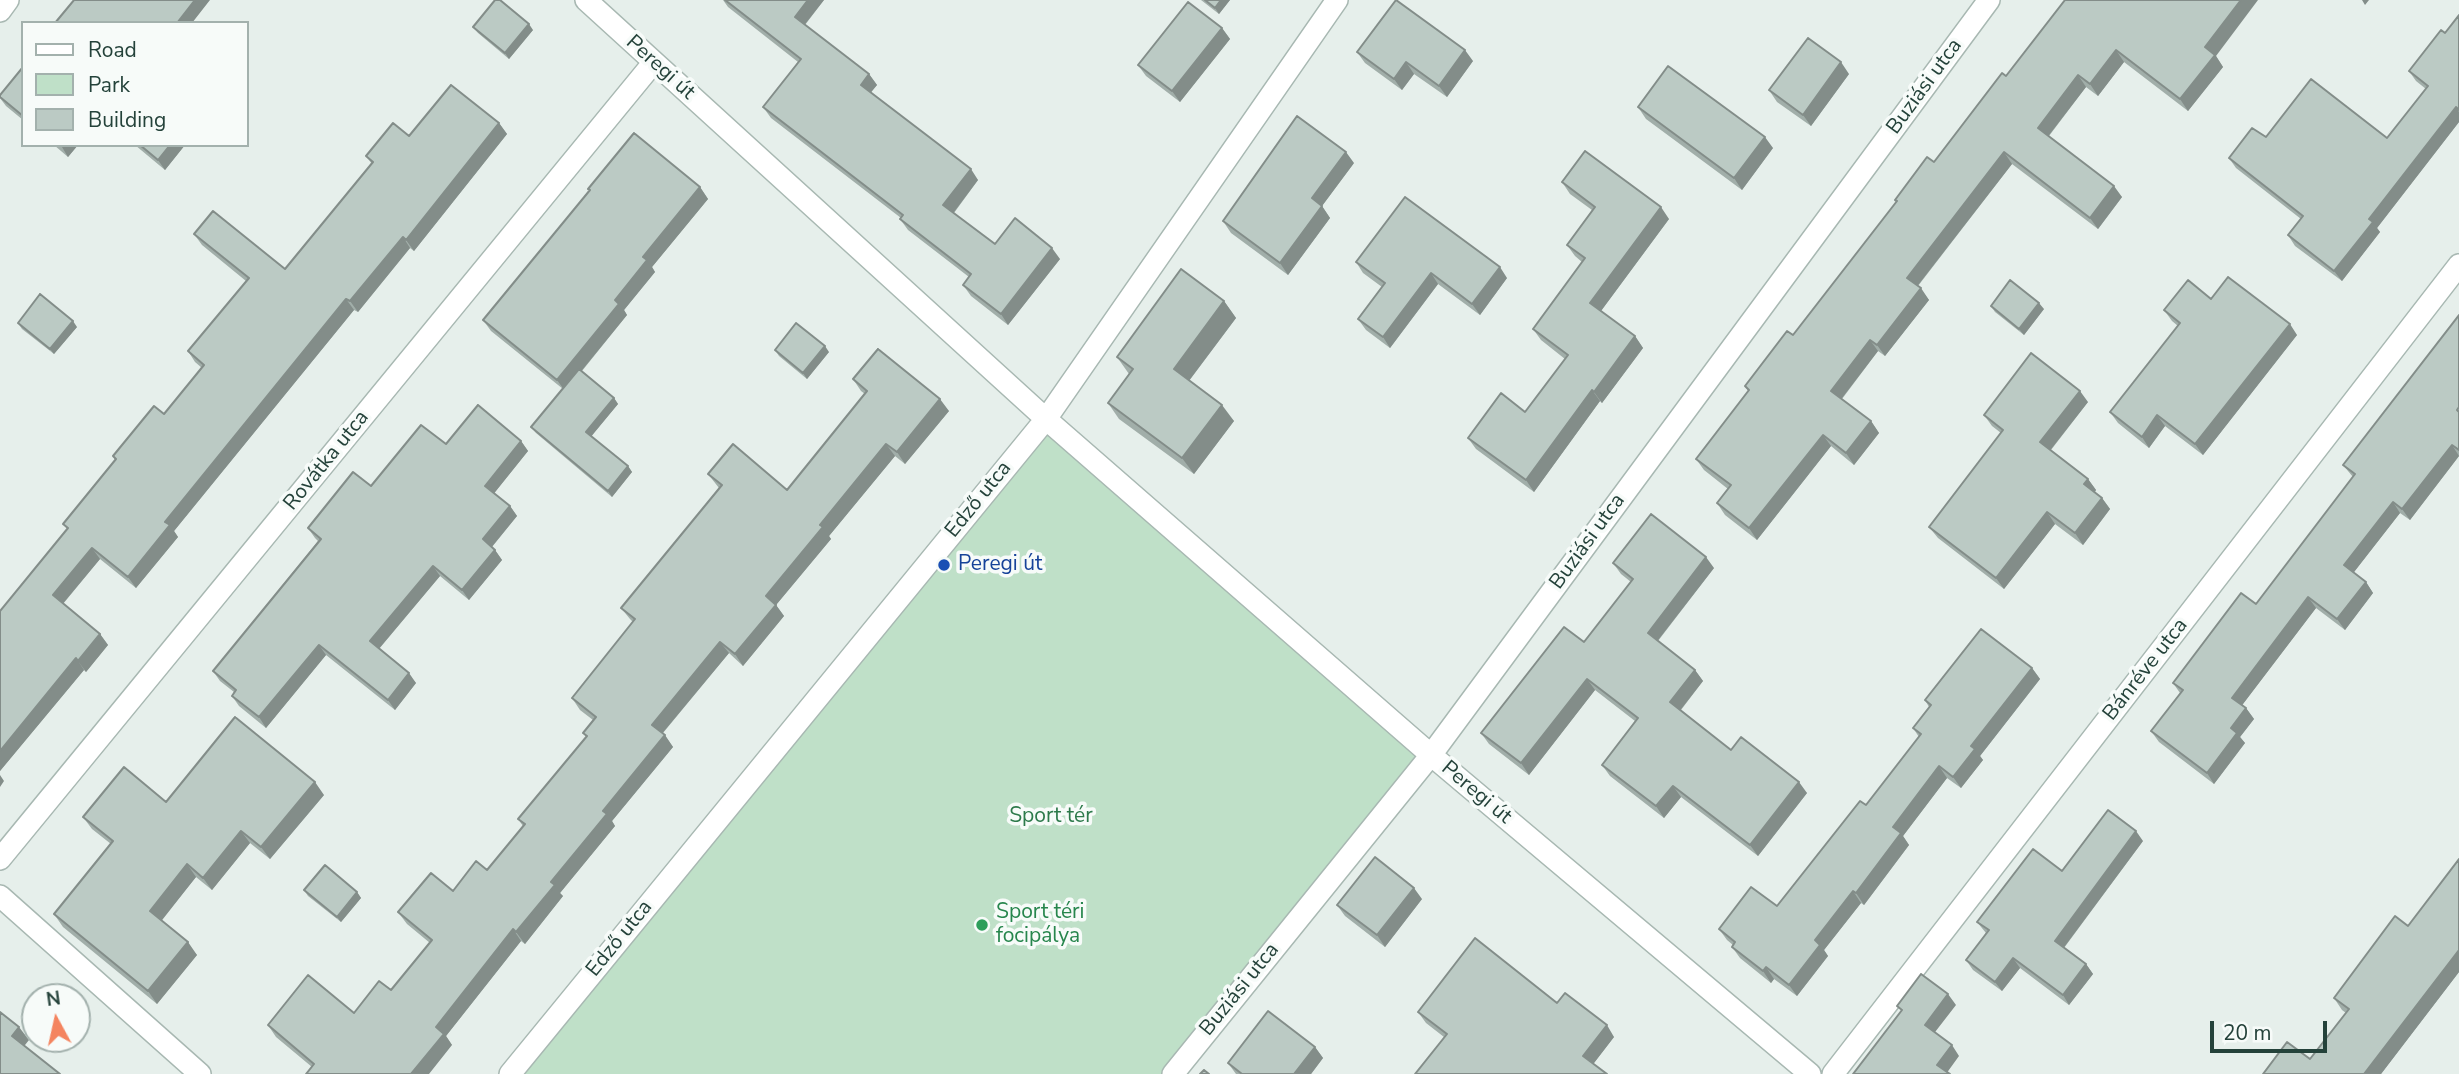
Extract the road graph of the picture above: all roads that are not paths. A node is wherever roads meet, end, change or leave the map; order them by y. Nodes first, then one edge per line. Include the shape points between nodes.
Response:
1 (8, 0) edge
2 (586, 0) edge
3 (1337, 0) edge
4 (1989, 0) edge
5 (0, 11) edge
6 (654, 62) junction
7 (2459, 265) edge
8 (1046, 419) junction
9 (1431, 755) junction
10 (0, 859) edge
11 (0, 896) edge
12 (200, 1074) edge
13 (510, 1074) edge
14 (1173, 1074) edge
15 (1810, 1074) edge
16 (1833, 1074) edge

1 - 5 street
2 - 6 street, Peregi út
3 - 8 street, Edző utca
4 - 9 street, Buziási utca
6 - 8 street, Peregi út
6 - 10 street, Rovátka utca
7 - 16 street, Bánréve utca
8 - 9 street, Peregi út
8 - 13 street, Edző utca
9 - 14 street, Buziási utca
9 - 15 street, Peregi út
11 - 12 street

